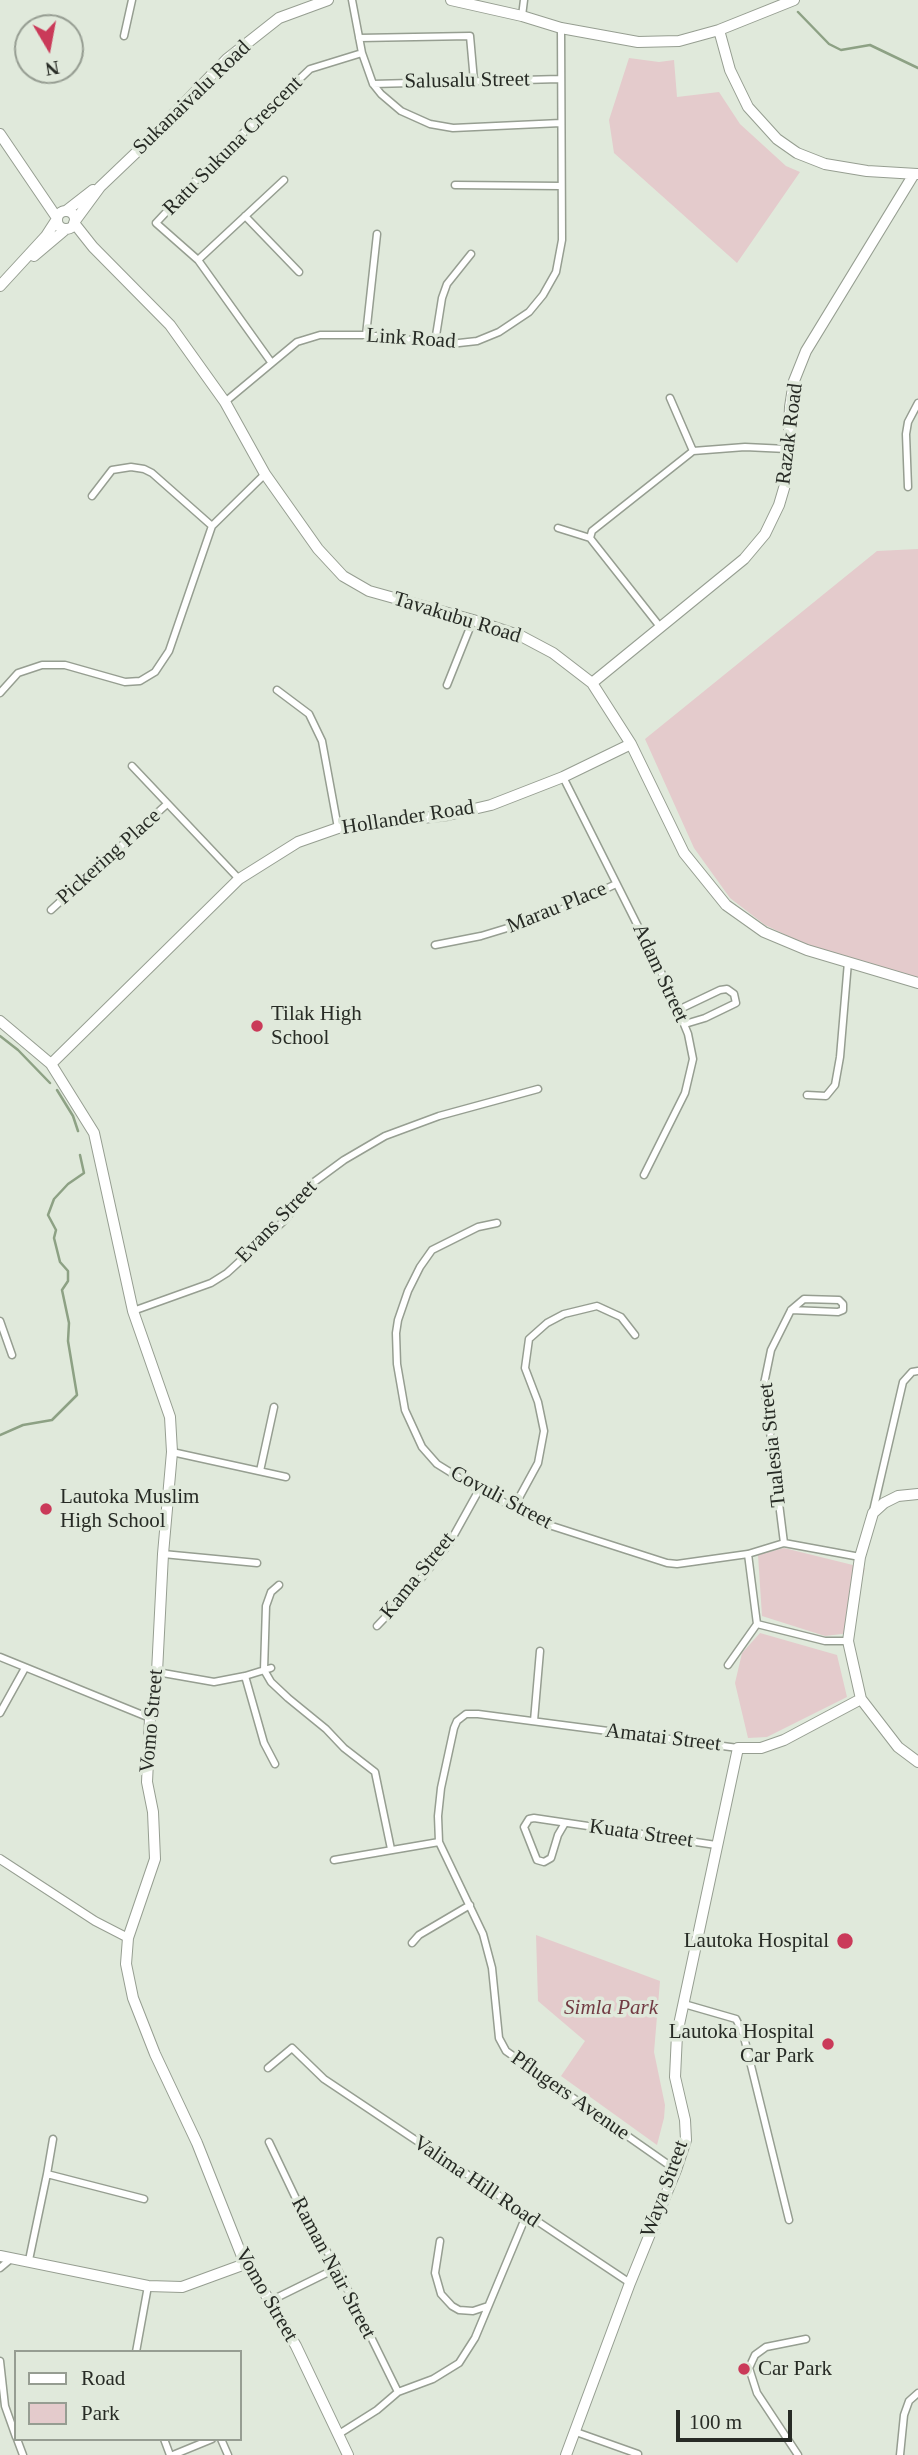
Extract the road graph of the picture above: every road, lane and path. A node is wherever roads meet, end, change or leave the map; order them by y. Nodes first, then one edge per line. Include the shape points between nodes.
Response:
1 (132, 0) edge
2 (328, 0) edge
3 (352, 0) edge
4 (452, 0) edge
5 (524, 0) edge
6 (794, 0) edge
7 (522, 16) junction
8 (561, 28) junction
9 (719, 30) junction
10 (124, 36) dead end
11 (359, 38) junction
12 (362, 53) junction
13 (560, 79) junction
14 (474, 82) junction
15 (373, 84) junction
16 (561, 123) junction
17 (0, 134) edge
18 (916, 174) edge
19 (284, 180) dead end
20 (454, 185) dead end
21 (561, 186) junction
22 (100, 187) junction
23 (61, 215) junction
24 (245, 216) junction
25 (71, 225) junction
26 (377, 234) dead end
27 (471, 254) dead end
28 (198, 260) junction
29 (16, 268) junction
30 (299, 272) dead end
31 (0, 286) edge
32 (366, 335) junction
33 (435, 342) junction
34 (271, 362) junction
35 (670, 398) dead end
36 (225, 402) junction
37 (918, 403) edge
38 (787, 449) junction
39 (693, 451) junction
40 (265, 474) junction
41 (908, 487) dead end
42 (92, 496) dead end
43 (212, 526) junction
44 (558, 528) dead end
45 (590, 538) junction
46 (473, 620) junction
47 (661, 628) junction
48 (592, 683) junction
49 (446, 685) dead end
50 (277, 690) dead end
51 (0, 694) edge
52 (631, 744) junction
53 (132, 766) dead end
54 (563, 777) junction
55 (167, 804) junction
56 (338, 828) junction
57 (239, 879) junction
58 (616, 884) junction
59 (51, 910) dead end
60 (435, 945) dead end
61 (848, 962) junction
62 (918, 983) edge
63 (678, 1010) junction
64 (0, 1021) edge
65 (685, 1024) junction
66 (51, 1064) junction
67 (538, 1088) dead end
68 (807, 1096) dead end
69 (645, 1175) dead end
70 (496, 1223) dead end
71 (792, 1310) junction
72 (133, 1311) junction
73 (0, 1321) edge
74 (635, 1335) dead end
75 (12, 1355) dead end
76 (918, 1371) edge
77 (274, 1407) dead end
78 (172, 1452) junction
79 (260, 1471) junction
80 (286, 1477) dead end
81 (479, 1490) junction
82 (918, 1494) edge
83 (514, 1507) junction
84 (873, 1513) junction
85 (784, 1543) junction
86 (163, 1554) junction
87 (748, 1554) junction
88 (860, 1557) junction
89 (257, 1563) dead end
90 (279, 1586) dead end
91 (757, 1624) junction
92 (377, 1626) dead end
93 (848, 1641) junction
94 (540, 1651) dead end
95 (0, 1657) edge
96 (728, 1665) dead end
97 (26, 1668) junction
98 (268, 1669) junction
99 (157, 1672) junction
100 (245, 1676) junction
101 (861, 1699) junction
102 (0, 1713) edge
103 (150, 1718) junction
104 (457, 1721) joint
105 (534, 1721) junction
106 (738, 1748) junction
107 (918, 1762) edge
108 (275, 1764) dead end
109 (565, 1823) junction
110 (439, 1842) junction
111 (716, 1845) junction
112 (391, 1849) junction
113 (0, 1859) edge
114 (334, 1860) dead end
115 (470, 1905) junction
116 (128, 1938) junction
117 (412, 1943) dead end
118 (684, 2004) junction
119 (268, 2068) dead end
120 (53, 2139) dead end
121 (269, 2142) dead end
122 (676, 2170) junction
123 (47, 2174) junction
124 (144, 2199) dead end
125 (526, 2216) junction
126 (789, 2220) dead end
127 (440, 2241) dead end
128 (0, 2256) edge
129 (12, 2258) junction
130 (29, 2260) junction
131 (245, 2264) junction
132 (0, 2268) edge
133 (337, 2268) junction
134 (629, 2283) junction
135 (148, 2286) junction
136 (270, 2301) junction
137 (488, 2306) junction
138 (806, 2339) dead end
139 (136, 2350) edge
140 (0, 2361) edge
141 (398, 2392) junction
142 (918, 2393) edge
143 (14, 2432) edge
144 (576, 2432) junction
145 (339, 2434) junction
146 (207, 2441) edge
147 (638, 2454) edge
148 (172, 2455) edge
149 (348, 2455) edge
150 (566, 2455) edge
151 (798, 2455) edge
152 (900, 2455) edge

1 - 10 street
2 - 22 main road, Sukanaivalu Road via 279,18 227,59
3 - 11 street
4 - 7 main road
5 - 7 street
6 - 9 main road
7 - 8 main road
8 - 9 main road via 638,42 679,41
8 - 13 street, Link Road
9 - 18 main road via 730,70 748,107 777,139 825,164
11 - 12 street
11 - 14 street via 472,37
12 - 15 street
12 - 28 street, Ratu Sukuna Crescent via 310,69 156,223
13 - 14 street, Salusalu Street
13 - 16 street, Link Road
14 - 15 street, Salusalu Street
15 - 16 street via 401,111 430,124 453,128
16 - 21 street, Link Road
17 - 23 main road
18 - 38 main road, Razak Road via 806,351 794,382
19 - 24 street
20 - 21 street
21 - 33 street, Link Road via 562,240 556,272 543,295 499,332 477,341
22 - 23 main road, Sukanaivalu Road
22 - 25 main road, Sukanaivalu Road
23 - 25 main road via 72,214
23 - 25 main road via 60,227
23 - 29 main road, Sukanaivalu Road
24 - 28 street
24 - 30 street
25 - 29 main road, Sukanaivalu Road
25 - 36 main road, Tavakubu Road via 170,325
26 - 32 street
27 - 33 street via 447,284
28 - 34 street, Ratu Sukuna Crescent
29 - 31 main road, Sukanaivalu Road
32 - 33 street, Link Road
32 - 34 street, Link Road via 320,335 297,342
34 - 36 street, Link Road
35 - 39 street
36 - 40 main road, Tavakubu Road
37 - 41 street via 906,434
38 - 39 street
38 - 47 main road, Razak Road via 788,478 765,534 744,559
39 - 45 street via 597,526
40 - 43 street
40 - 46 main road, Tavakubu Road via 343,576 369,591
42 - 43 street via 112,470 144,469
43 - 51 street via 169,651 155,672 140,681 125,682 65,666 42,665 18,673
44 - 45 street
45 - 47 street
46 - 48 main road, Tavakubu Road via 521,636
46 - 49 street
47 - 48 main road, Razak Road
48 - 52 main road, Tavakubu Road
50 - 56 street via 309,714 323,741
52 - 54 main road, Hollander Road
52 - 61 main road, Tavakubu Road via 684,853 726,905 764,932
53 - 55 street
54 - 56 main road, Hollander Road via 491,805
54 - 58 street, Adam Street
55 - 57 street
55 - 59 street, Pickering Place
56 - 57 main road, Hollander Road via 298,842
57 - 66 main road, Hollander Road
58 - 60 street, Marau Place via 550,915
58 - 63 street, Adam Street
61 - 62 main road, Tavakubu Road
61 - 68 street via 835,1085 826,1096
63 - 65 street, Adam Street
63 - 65 street via 720,990 734,994 736,1003
64 - 66 main road, Vomo Street
65 - 69 street, Adam Street via 693,1059 685,1093
66 - 72 main road, Vomo Street via 93,1133
67 - 72 street, Evans Street via 385,1136 310,1185 286,1219 227,1273
70 - 81 street, Covuli Street via 432,1250 408,1291 396,1333 405,1410 422,1447 438,1464
71 - 71 street via 838,1312 843,1304 804,1299
71 - 85 street, Tualesia Street via 771,1350 764,1384
72 - 78 main road, Vomo Street via 170,1418
73 - 75 street
74 - 83 street via 621,1317 597,1306 564,1314 529,1339 525,1368 544,1431 538,1463
76 - 84 street via 903,1382
77 - 79 street
78 - 79 street
78 - 86 main road, Vomo Street
79 - 80 street
81 - 83 street, Covuli Street
81 - 92 street, Kama Street via 449,1544
82 - 84 main road via 898,1496
83 - 87 street, Covuli Street via 581,1536 667,1563
84 - 88 main road
85 - 87 street, Covuli Street
85 - 88 street, Covuli Street
86 - 89 street
86 - 99 main road, Vomo Street
87 - 91 street
88 - 93 main road
90 - 98 street via 266,1606
91 - 93 street via 825,1641
91 - 96 street
93 - 101 main road
94 - 105 street
95 - 97 street
97 - 102 street
97 - 103 street
98 - 100 street
98 - 112 street via 271,1682 375,1772
99 - 100 street via 214,1682
99 - 103 main road, Vomo Street
100 - 108 street via 264,1743
101 - 106 main road, Amatai Street via 783,1740 761,1748
101 - 107 main road via 898,1747
103 - 116 main road, Vomo Street via 147,1783 155,1859
104 - 105 street, Amatai Street via 466,1714
104 - 110 street, Pflugers Avenue via 441,1788
105 - 106 street, Amatai Street
106 - 111 main road, Waya Street
109 - 109 street, Kuata Street via 534,1818 525,1822 537,1860 551,1858
109 - 111 street, Kuata Street
110 - 112 street
110 - 115 street, Pflugers Avenue
111 - 118 main road, Waya Street
112 - 114 street
113 - 116 street
115 - 117 street
115 - 122 street, Pflugers Avenue via 492,1968 499,2038 506,2051
116 - 131 main road, Vomo Street via 127,1965 136,2009
118 - 122 main road, Waya Street via 675,2077 686,2140
118 - 126 street via 736,2019 743,2033
119 - 125 street, Valima Hill Road via 292,2049 324,2079
120 - 123 street
121 - 133 street, Raman Nair Street via 300,2207
122 - 134 main road, Waya Street
123 - 124 street
123 - 130 street
125 - 134 street, Valima Hill Road
125 - 137 street
127 - 137 street via 435,2273 441,2294 459,2310
128 - 129 main road
129 - 130 main road
129 - 132 street
130 - 135 main road
131 - 135 main road via 182,2287
131 - 136 main road, Vomo Street
133 - 136 street
133 - 141 street, Raman Nair Street
134 - 144 main road, Waya Street
135 - 139 street
136 - 145 main road, Vomo Street
137 - 141 street via 459,2363
138 - 151 street via 762,2349 749,2368 757,2393
140 - 143 street via 5,2406
141 - 145 street
142 - 152 street via 904,2415
144 - 147 street
144 - 150 main road, Waya Street
145 - 149 main road, Vomo Street
146 - 148 street

